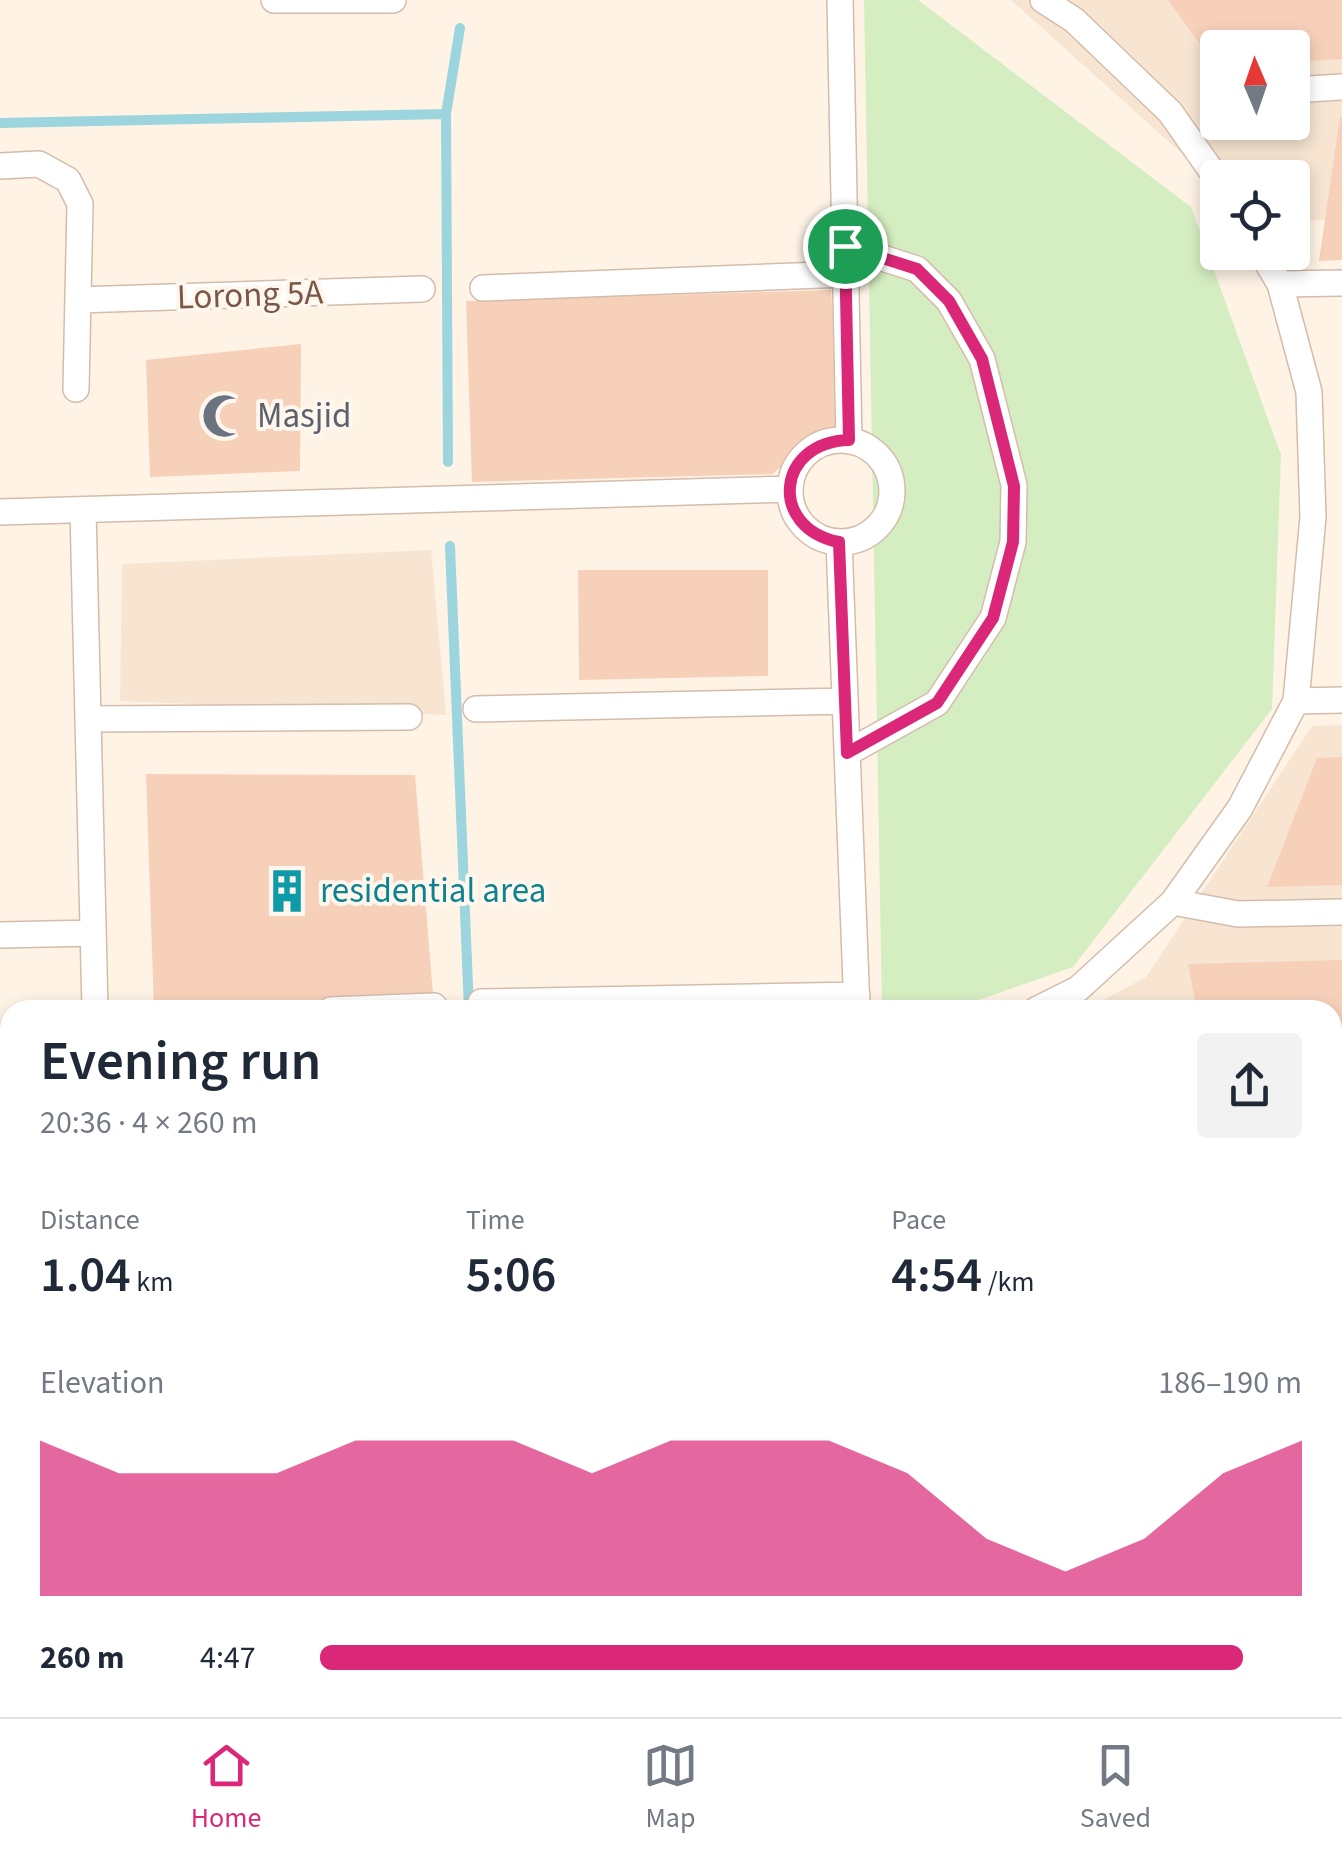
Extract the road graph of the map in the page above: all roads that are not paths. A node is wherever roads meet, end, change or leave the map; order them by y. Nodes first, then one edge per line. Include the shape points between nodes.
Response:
1 (274, 0) edge
2 (393, 0) edge
3 (840, 0) edge
4 (1043, 0) edge
5 (1342, 87) edge
6 (1310, 89) edge
7 (1204, 160) edge
8 (0, 166) edge
9 (845, 246) junction
10 (1272, 270) edge
11 (846, 274) junction
12 (1342, 282) edge
13 (1280, 284) junction
14 (482, 288) dead end
15 (422, 289) dead end
16 (78, 300) junction
17 (76, 389) dead end
18 (849, 440) junction
19 (790, 489) junction
20 (84, 510) junction
21 (0, 512) edge
22 (839, 542) junction
23 (1342, 700) edge
24 (845, 701) junction
25 (1296, 701) junction
26 (476, 709) dead end
27 (409, 717) dead end
28 (88, 719) junction
29 (847, 753) junction
30 (1173, 902) junction
31 (1342, 912) edge
32 (93, 933) junction
33 (0, 935) edge
34 (95, 1000) edge
35 (857, 1000) edge
36 (1056, 1000) edge

1 - 2 street
3 - 9 street
4 - 7 street via 1074,20 1170,112
5 - 6 street
8 - 16 street via 39,164 68,180 80,204
9 - 11 street
9 - 29 street via 917,269 949,301 982,359 1014,486 1013,542 993,618 937,703
10 - 13 street
11 - 14 street
11 - 18 street
12 - 13 street
13 - 25 street via 1310,410 1313,517
15 - 16 street, Lorong 5A
16 - 17 street
18 - 19 street via 815,446 793,472
18 - 22 street via 879,456 892,487 883,520 856,540
19 - 20 street
19 - 22 street via 798,520
20 - 21 street
20 - 28 street
22 - 24 street
23 - 25 street
24 - 26 street
24 - 29 street
25 - 30 street via 1240,808
27 - 28 street
28 - 32 street
29 - 35 street
30 - 31 street via 1238,914
30 - 36 street via 1078,989
32 - 33 street
32 - 34 street

